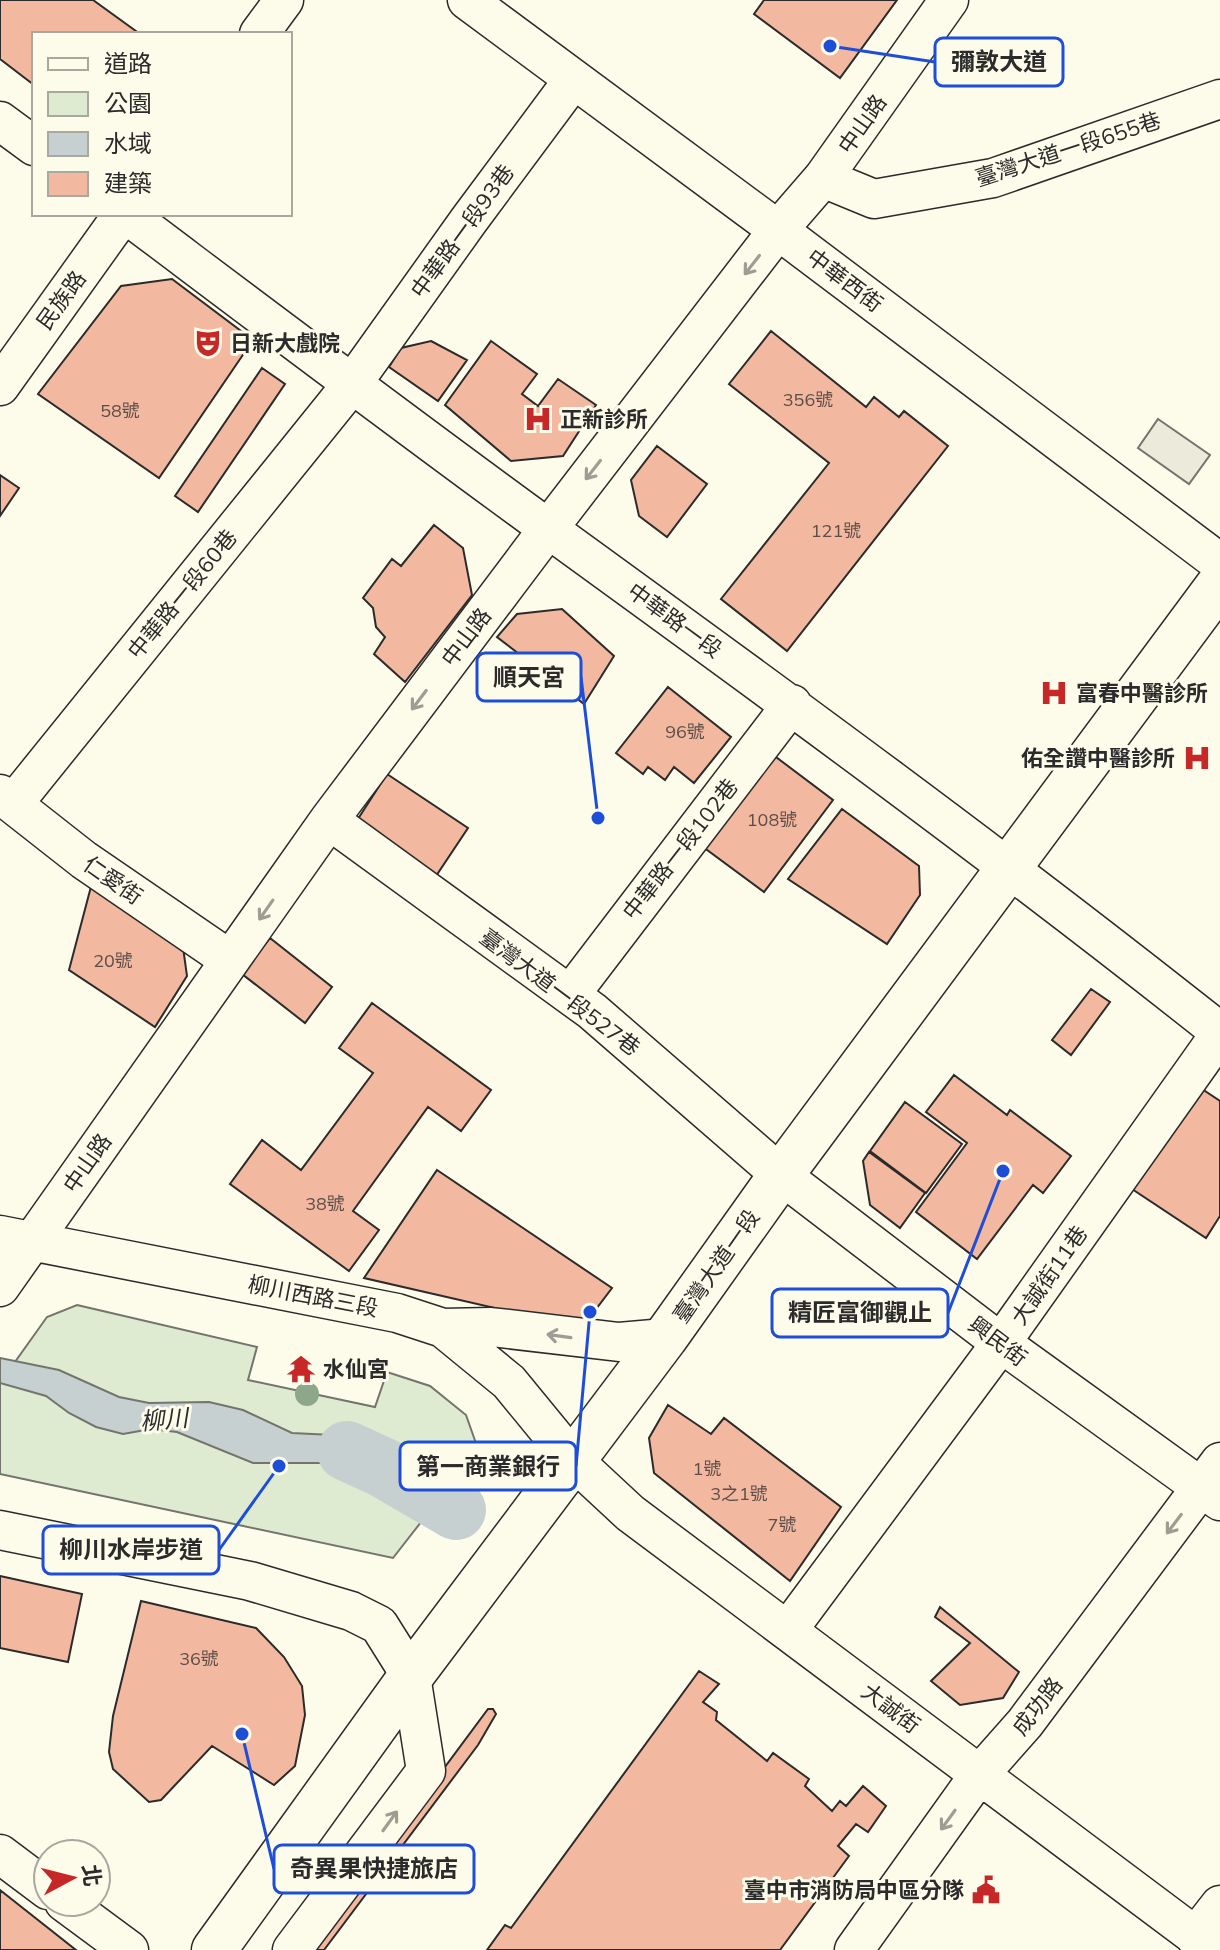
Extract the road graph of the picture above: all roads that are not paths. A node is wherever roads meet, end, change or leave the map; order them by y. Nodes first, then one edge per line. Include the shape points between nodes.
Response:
1 (284, 0) edge
2 (467, 0) edge
3 (949, 0) edge
4 (260, 32) edge
5 (573, 80) junction
6 (1220, 99) edge
7 (0, 121) edge
8 (32, 145) edge
9 (823, 178) junction
10 (123, 216) edge
11 (127, 216) edge
12 (778, 230) junction
13 (352, 384) junction
14 (0, 386) edge
15 (548, 529) junction
16 (1220, 563) edge
17 (1220, 583) edge
18 (792, 704) junction
19 (6, 799) edge
20 (329, 820) junction
21 (1009, 866) junction
22 (230, 960) junction
23 (570, 995) junction
24 (1220, 1033) edge
25 (781, 1175) junction
26 (16, 1238) edge
27 (0, 1287) edge
28 (443, 1328) junction
29 (665, 1338) junction
30 (1001, 1343) junction
31 (573, 1460) junction
32 (1214, 1483) edge
33 (0, 1530) edge
34 (788, 1630) junction
35 (411, 1676) junction
36 (979, 1775) junction
37 (0, 1854) edge
38 (32, 1878) edge
39 (1220, 1905) edge
40 (86, 1918) edge
41 (1204, 1944) edge
42 (129, 1950) edge
43 (214, 1950) edge
44 (292, 1950) edge
45 (854, 1950) edge

1 - 4 street
2 - 5 street, 中華西街
3 - 9 street, 中山路
5 - 12 street, 中華西街
5 - 13 street, 中華路一段93巷
6 - 9 street, 臺灣大道一段655巷 via 993,178 874,199
7 - 8 street
9 - 12 street, 中山路
10 - 14 street, 民族路
11 - 13 street, 中華路一段
12 -> 15 street, 中山路
12 - 16 street, 中華西街
13 - 15 street, 中華路一段
13 - 19 street, 中華路一段60巷
15 - 18 street, 中華路一段
15 -> 20 street, 中山路
17 - 21 main road, 臺灣大道一段
18 - 21 street, 中華路一段
18 - 23 street, 中華路一段102巷
19 - 22 street, 仁愛街 via 84,860
20 -> 22 street, 中山路
20 - 23 street, 臺灣大道一段527巷
21 - 24 street, 中華路一段
21 - 25 main road, 臺灣大道一段
22 - 26 street, 中山路
23 - 25 street, 臺灣大道一段527巷
24 - 30 street, 大誠街11巷
25 - 29 main road, 臺灣大道一段
25 - 30 street, 興民街
26 - 27 street, 中山路
26 - 28 street, 柳川西路三段 via 397,1313
29 -> 28 street via 619,1342 491,1327
28 - 31 street, 柳川西路三段 via 509,1382
29 - 31 main road, 臺灣大道一段
30 - 32 street, 興民街
30 - 34 street, 大誠街11巷
31 - 34 street, 大誠街 via 630,1513
31 - 35 main road, 臺灣大道一段
32 -> 36 street, 成功路
33 - 35 street via 250,1581 351,1611 379,1625
34 - 36 street, 大誠街
35 - 43 main road, 臺灣大道一段
44 -> 35 street via 426,1771
36 - 41 street, 大誠街
36 -> 45 street, 成功路
37 - 38 street
39 - 41 street
40 - 42 street

